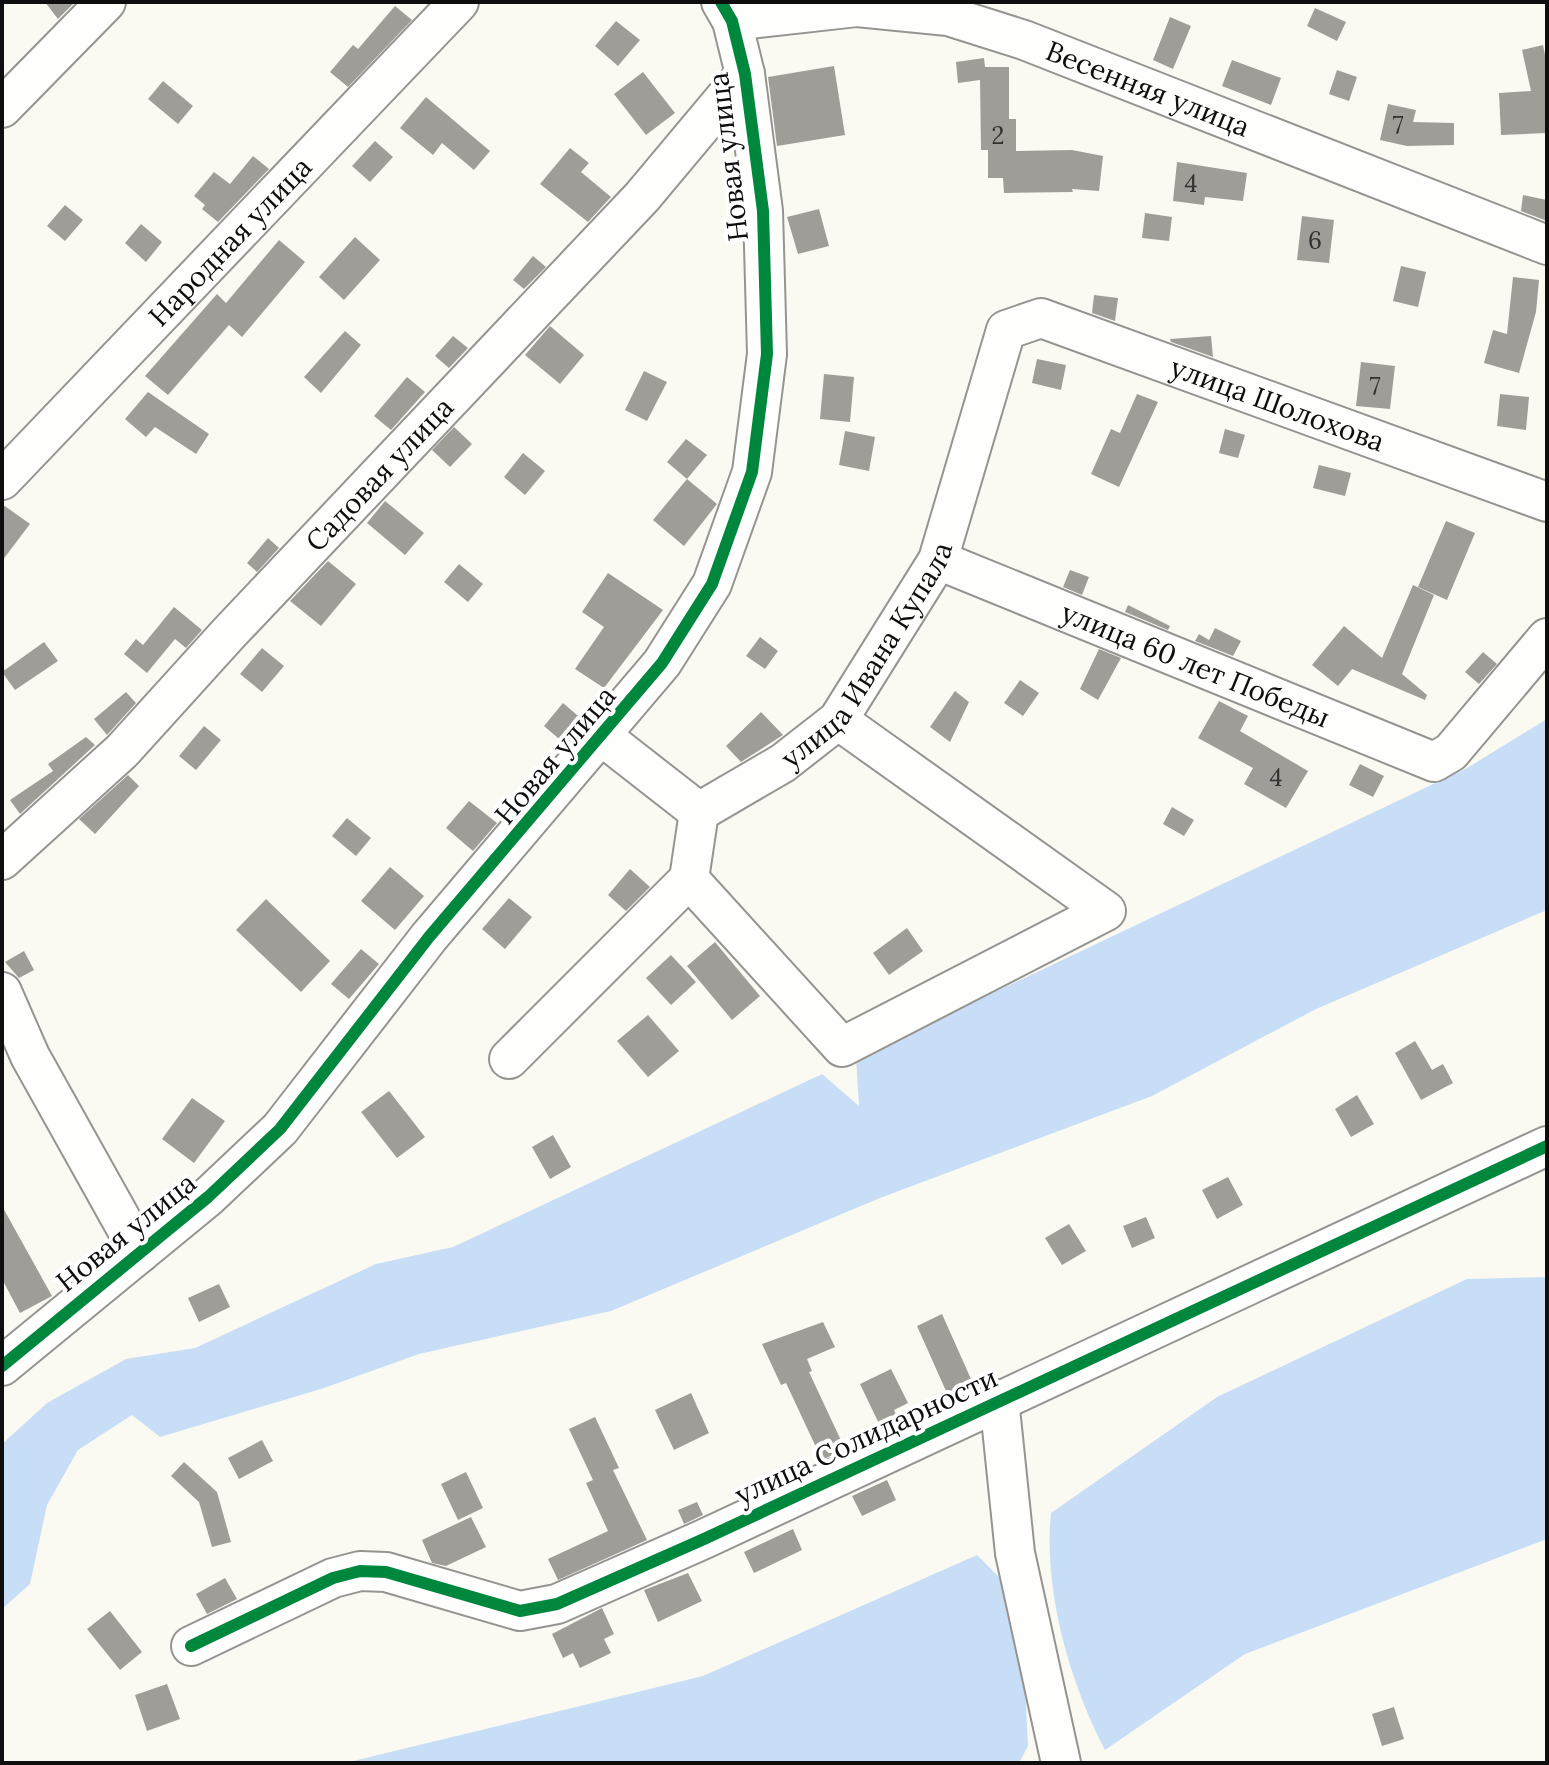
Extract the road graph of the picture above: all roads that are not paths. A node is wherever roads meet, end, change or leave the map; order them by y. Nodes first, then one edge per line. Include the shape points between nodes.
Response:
1 (106, 2) edge
2 (459, 2) edge
3 (726, 11) edge
4 (745, 74) junction
5 (2, 108) edge
6 (1547, 245) edge
7 (1006, 330) joint
8 (2, 480) edge
9 (1547, 502) edge
10 (938, 560) junction
11 (1547, 638) edge
12 (838, 720) junction
13 (603, 737) junction
14 (699, 812) junction
15 (2, 860) edge
16 (689, 879) junction
17 (2, 992) edge
18 (509, 1059) dead end
19 (1547, 1146) edge
20 (140, 1253) junction
21 (2, 1366) edge
22 (999, 1399) junction
23 (191, 1646) dead end
24 (1061, 1763) edge

1 - 5 street
2 - 8 street, Народная улица
3 - 4 street, Новая улица
3 - 6 street, Весенняя улица via 857,7 948,16 1024,40
4 - 13 street, Новая улица via 763,211 767,354 752,472 712,584 662,663
4 - 15 street, Садовая улица via 642,197 122,751
7 - 9 street, улица Шолохова via 1041,318
7 - 10 street, улица Ивана Купала
10 - 11 street, улица 60 лет Победы via 1434,762 1451,752
10 - 12 street, улица Ивана Купала
12 - 14 street, улица Ивана Купала via 783,763
12 - 16 street via 1106,911 842,1047
13 - 14 street
13 - 20 street, Новая улица via 429,937 280,1129
14 - 16 street
16 - 18 street
17 - 20 street, Новая улица via 30,1056
19 - 22 street, улица Солидарности
20 - 21 street, Новая улица
22 - 23 street, улица Солидарности via 557,1604 520,1611 386,1572 360,1571 333,1578
22 - 24 street via 1015,1553

